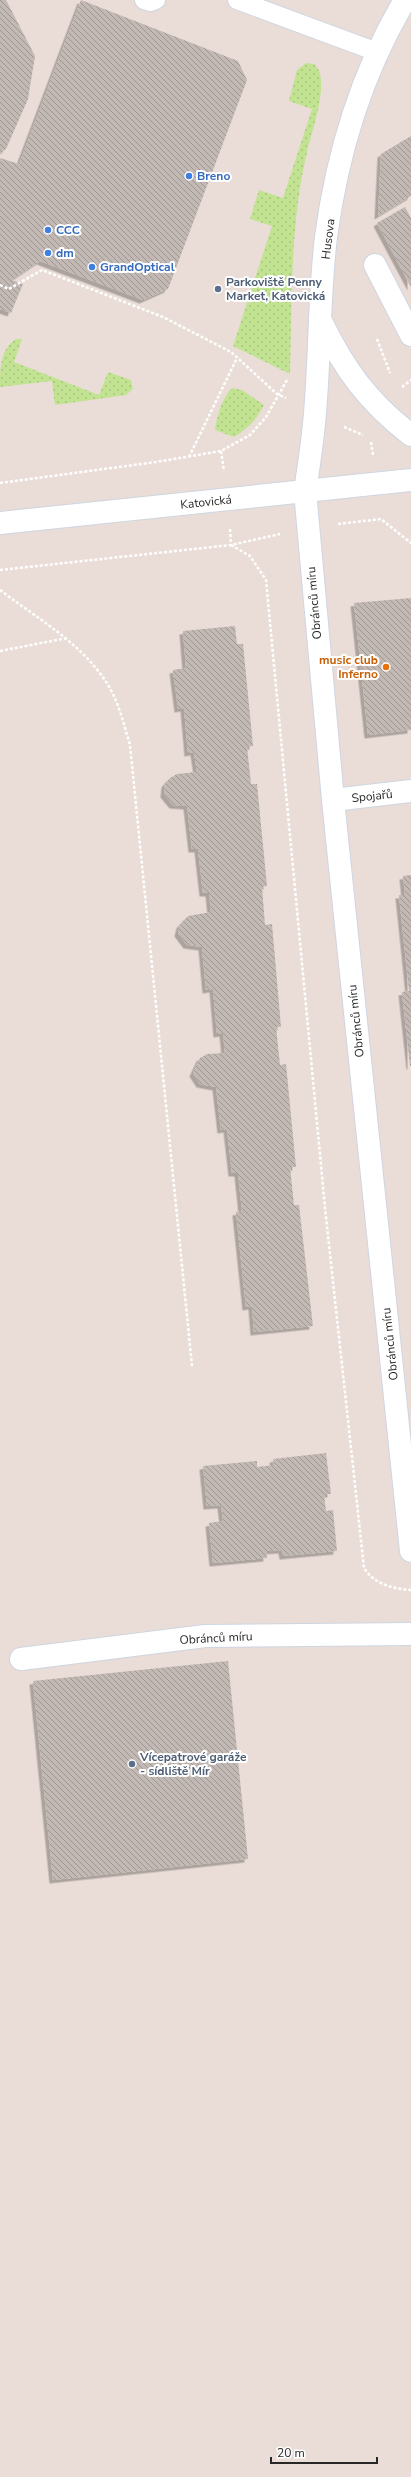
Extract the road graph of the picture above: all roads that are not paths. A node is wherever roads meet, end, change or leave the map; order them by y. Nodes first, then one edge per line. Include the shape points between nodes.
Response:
1 (144, 0) edge
2 (156, 0) edge
3 (237, 0) edge
4 (405, 0) edge
5 (377, 52) junction
6 (375, 265) dead end
7 (321, 320) junction
8 (411, 335) edge
9 (411, 435) edge
10 (411, 480) edge
11 (306, 491) junction
12 (0, 523) edge
13 (411, 792) edge
14 (333, 800) junction
15 (410, 1526) edge
16 (411, 1551) edge
17 (411, 1634) edge
18 (21, 1659) dead end

1 - 2 lane
3 - 5 lane
4 - 5 street, Husova
5 - 7 street, Husova via 364,83 342,155 326,238
6 - 8 street
7 - 9 street via 339,357 362,390 390,419
7 - 11 street, Husova via 315,414
10 - 11 street, Katovická
11 - 12 street, Katovická
11 - 14 street, Obránců míru
13 - 14 street, Spojařů
14 - 15 street, Obránců míru
15 - 16 street, Obránců míru
17 - 18 street, Obránců míru via 205,1636

